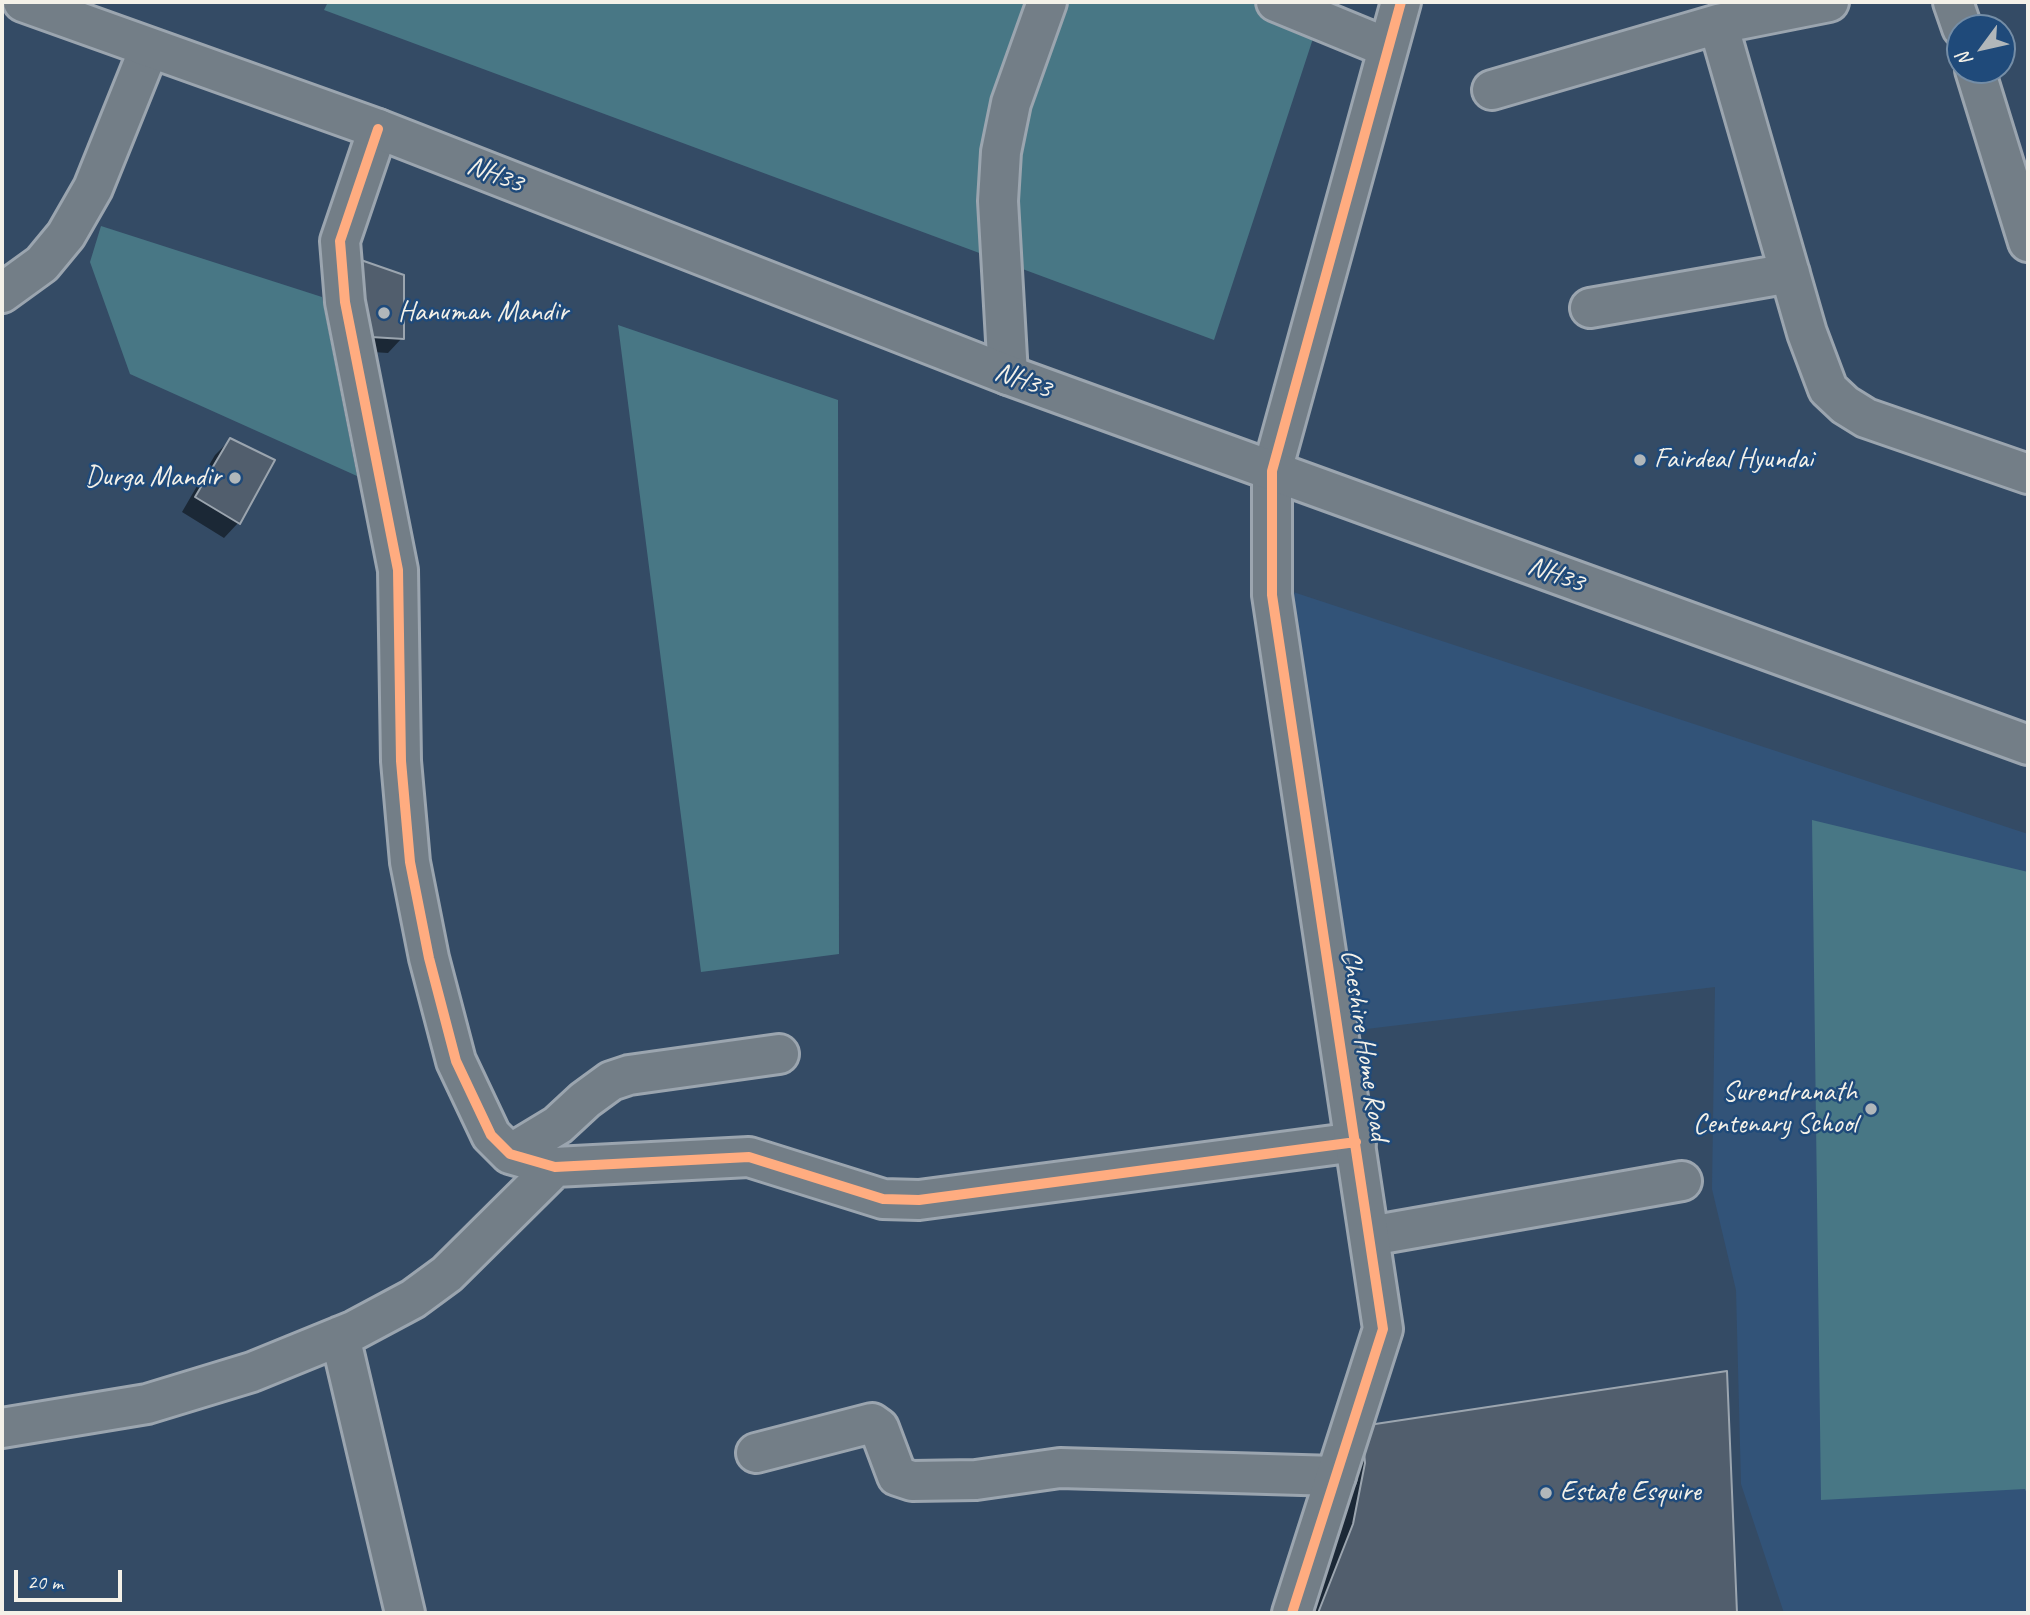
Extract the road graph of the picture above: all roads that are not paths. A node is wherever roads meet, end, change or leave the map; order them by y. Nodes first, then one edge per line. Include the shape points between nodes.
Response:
1 (23, 2) edge
2 (1047, 2) edge
3 (1276, 2) edge
4 (1401, 2) edge
5 (1829, 2) edge
6 (1718, 24) junction
7 (1388, 48) junction
8 (149, 49) junction
9 (1981, 84) edge
10 (1492, 90) dead end
11 (378, 129) junction
12 (2016, 161) edge
13 (2028, 242) edge
14 (1790, 272) junction
15 (2, 293) edge
16 (1590, 309) dead end
17 (1008, 375) junction
18 (1272, 471) junction
19 (2028, 474) edge
20 (2028, 745) edge
21 (779, 1054) dead end
22 (1356, 1142) junction
23 (510, 1154) junction
24 (555, 1167) junction
25 (1682, 1181) dead end
26 (1370, 1236) junction
27 (340, 1336) junction
28 (2, 1428) edge
29 (756, 1453) dead end
30 (1336, 1476) junction
31 (405, 1613) edge
32 (1292, 1613) edge

1 - 8 street, NH33
2 - 17 street via 1012,103 1001,152 998,201
3 - 7 street
4 - 7 street, Cheshire Home Road
5 - 6 street
6 - 10 street
6 - 14 street
7 - 18 street, Cheshire Home Road
8 - 11 street, NH33
8 - 15 street via 93,188 66,235 41,264
9 - 12 street
11 - 17 street, NH33
11 - 23 street via 340,242 345,302 398,570 401,761 410,862 456,1062 491,1135
12 - 13 street
14 - 16 street
14 - 19 street via 1818,369 1828,389 1844,405 1866,418
17 - 18 street, NH33
18 - 20 street, NH33
18 - 22 street, Cheshire Home Road via 1272,595
21 - 23 street via 629,1074 611,1081 558,1125
22 - 24 street via 919,1200 883,1199 749,1157
22 - 26 street, Cheshire Home Road
23 - 24 street
24 - 27 street via 447,1274 413,1299
25 - 26 street
26 - 30 street, Cheshire Home Road via 1383,1329
27 - 28 street via 252,1372 147,1404
27 - 31 street
29 - 30 street via 872,1423 881,1432 897,1476 912,1481 976,1480 1072,1468
30 - 32 street, Cheshire Home Road

